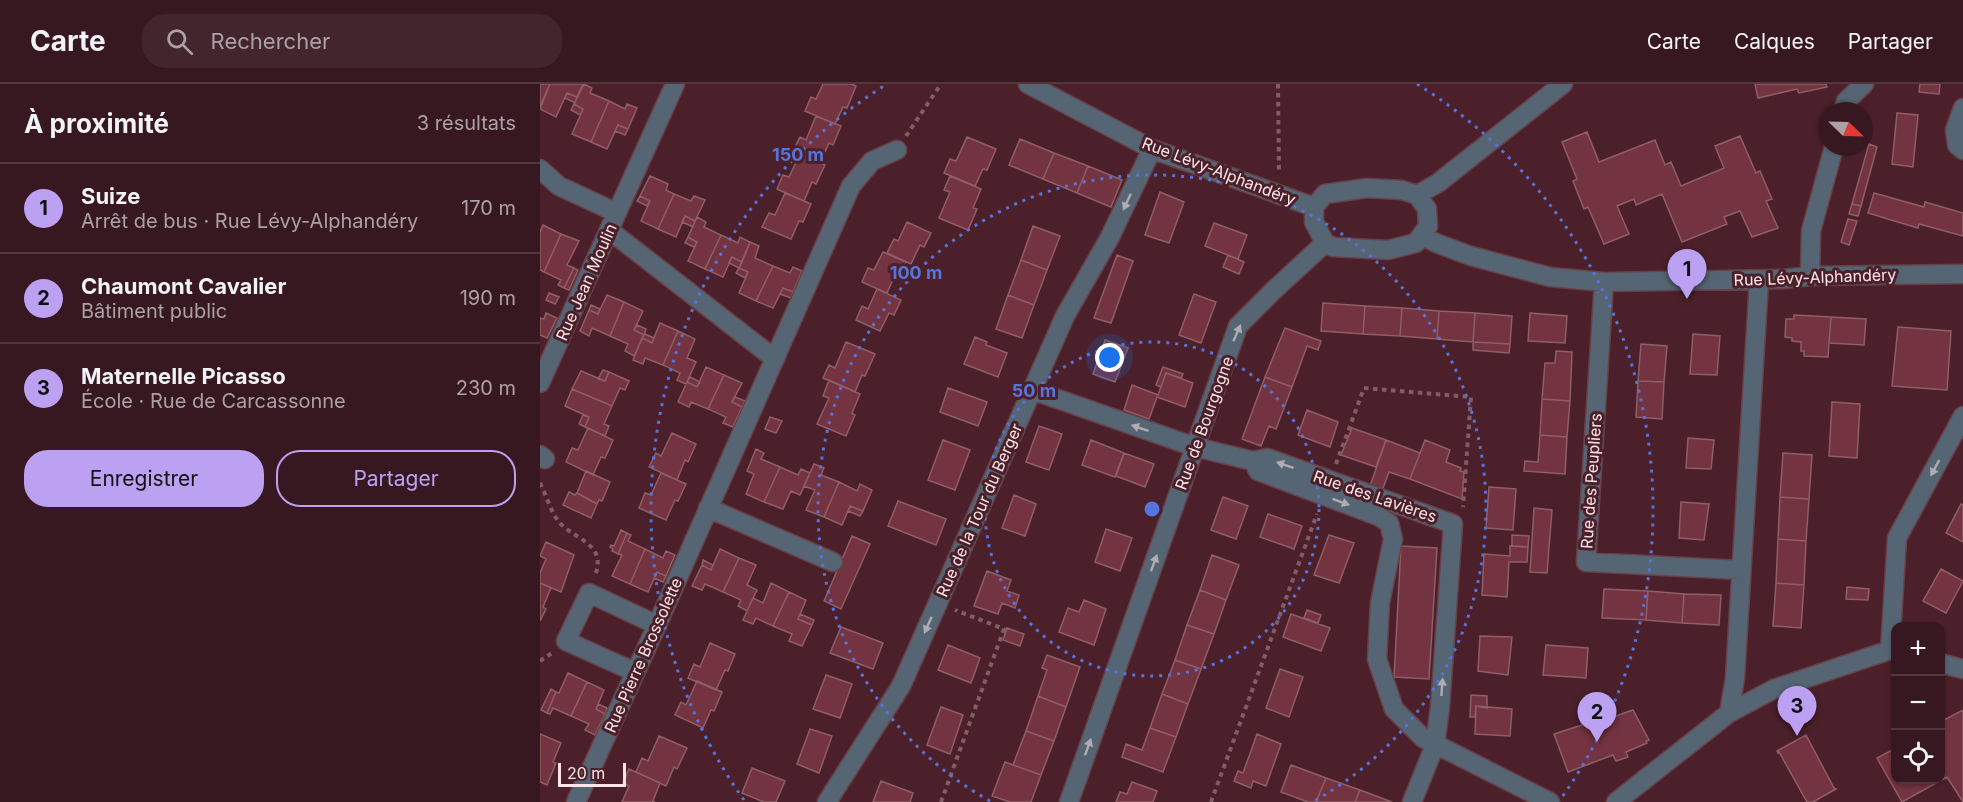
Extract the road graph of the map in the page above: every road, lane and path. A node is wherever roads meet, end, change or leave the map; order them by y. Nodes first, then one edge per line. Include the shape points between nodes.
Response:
1 (675, 84) edge
2 (941, 84) edge
3 (1028, 84) edge
4 (1278, 84) edge
5 (1563, 84) edge
6 (1864, 84) edge
7 (1846, 102) edge
8 (1963, 108) edge
9 (1152, 149) junction
10 (897, 150) joint
11 (1963, 150) edge
12 (1832, 156) edge
13 (540, 169) edge
14 (1417, 195) junction
15 (1279, 196) junction
16 (1314, 207) junction
17 (613, 222) junction
18 (1422, 235) junction
19 (1325, 243) junction
20 (1963, 274) edge
21 (1810, 276) junction
22 (1759, 280) junction
23 (1604, 282) junction
24 (775, 359) junction
25 (540, 383) edge
26 (1032, 390) junction
27 (1963, 416) edge
28 (1195, 447) junction
29 (540, 483) edge
30 (1327, 488) junction
31 (708, 508) junction
32 (1453, 524) junction
33 (833, 562) dead end
34 (1742, 570) junction
35 (589, 593) junction
36 (938, 603) junction
37 (1894, 622) edge
38 (657, 625) junction
39 (1891, 652) edge
40 (1945, 663) edge
41 (1962, 665) edge
42 (635, 672) junction
43 (1729, 713) junction
44 (1435, 745) junction
45 (576, 802) edge
46 (827, 802) edge
47 (941, 802) edge
48 (1069, 802) edge
49 (1211, 802) edge
50 (1412, 802) edge
51 (1550, 802) edge
52 (1616, 802) edge

1 - 17 street, Rue Jean Moulin
2 - 10 path
3 - 9 street, Rue Lévy-Alphandéry
4 - 15 path
5 - 14 street via 1438,183
6 - 7 street
8 - 11 street via 1955,130 1957,145
9 - 15 street, Rue Lévy-Alphandéry
9 -> 26 street, Rue de la Tour du Berger via 1110,237 1065,316
10 - 24 street, Rue Pierre Brossolette via 872,162 851,186
12 - 21 street via 1811,231
13 - 17 street, Rue Jean Moulin
14 - 16 street via 1368,188 1325,194
14 - 18 street via 1427,209 1428,226
15 - 16 street, Rue Lévy-Alphandéry
16 - 19 street via 1314,222
17 - 24 street
17 - 25 street, Rue Jean Moulin
18 - 19 street via 1416,243 1388,250 1333,247
18 - 23 street, Rue Lévy-Alphandéry via 1471,256 1550,277
28 -> 19 street, Rue de Bourgogne via 1238,326
20 - 21 street, Rue Lévy-Alphandéry
21 - 22 street, Rue Lévy-Alphandéry
22 - 23 street, Rue Lévy-Alphandéry
22 - 34 street
23 - 34 street, Rue des Peupliers via 1586,562
24 - 31 street, Rue Pierre Brossolette
28 -> 26 street, Rue des Lavières
26 - 36 street, Rue de la Tour du Berger
27 -> 37 street via 1897,538
28 - 30 street, Rue des Lavières via 1253,461 1267,458
48 -> 28 street, Rue de Bourgogne
29 - 35 path via 559,522 597,554 600,564
30 - 32 street, Rue des Lavières
30 - 32 path via 1364,388 1471,397 1462,518
30 -> 44 street via 1389,523 1394,539 1380,603 1377,659 1394,709
30 - 49 path
31 - 33 street
31 - 38 street, Rue Pierre Brossolette
44 -> 32 street, Rue des Lavières
34 - 43 street
35 - 38 street
35 - 42 street via 566,641
36 -> 46 street, Rue de la Tour du Berger via 901,686
36 - 47 path via 1004,629
38 - 42 street, Rue Pierre Brossolette
39 - 43 street via 1774,689
40 - 41 street
42 - 45 street, Rue Pierre Brossolette
43 - 52 street
44 - 50 street, Rue des Lavières
44 - 51 street

